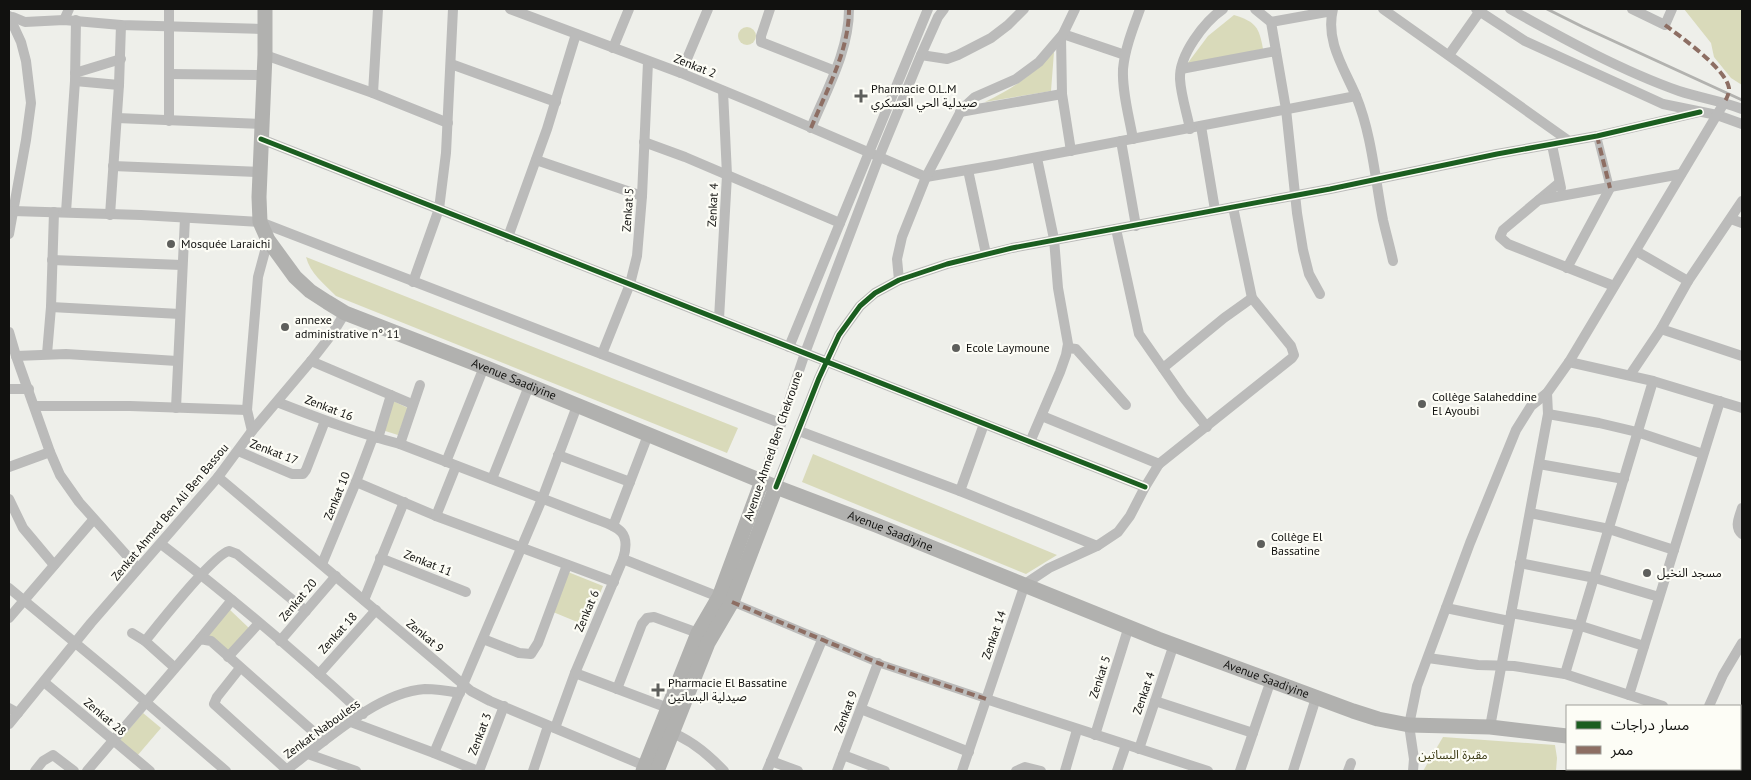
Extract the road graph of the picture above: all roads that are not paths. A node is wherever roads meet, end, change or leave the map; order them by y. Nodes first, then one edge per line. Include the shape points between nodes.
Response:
1 (69, 9) edge
2 (169, 9) edge
3 (265, 9) edge
4 (378, 9) edge
5 (452, 9) edge
6 (510, 9) edge
7 (629, 9) edge
8 (708, 9) edge
9 (770, 9) edge
10 (849, 9) edge
11 (1024, 9) edge
12 (1075, 9) edge
13 (1140, 9) edge
14 (1223, 9) edge
15 (1255, 9) edge
16 (1383, 9) edge
17 (1510, 9) edge
18 (1632, 9) edge
19 (1672, 9) edge
20 (925, 10) edge
21 (1333, 10) edge
22 (1478, 10) edge
23 (529, 12) edge
24 (941, 13) edge
25 (12, 16) edge
26 (64, 20) junction
27 (76, 20) junction
28 (1271, 22) junction
29 (121, 25) junction
30 (168, 26) junction
31 (264, 29) junction
32 (576, 34) junction
33 (1062, 36) junction
34 (613, 48) junction
35 (1276, 51) junction
36 (265, 55) junction
37 (921, 55) junction
38 (1125, 55) junction
39 (1449, 55) junction
40 (121, 59) junction
41 (648, 62) junction
42 (450, 64) junction
43 (1182, 69) junction
44 (835, 71) junction
45 (681, 73) junction
46 (169, 74) junction
47 (264, 75) junction
48 (75, 77) junction
49 (119, 85) junction
50 (723, 91) junction
51 (373, 93) junction
52 (1062, 94) junction
53 (1356, 96) junction
54 (556, 102) junction
55 (1724, 103) junction
56 (1286, 109) junction
57 (1742, 109) edge
58 (960, 112) junction
59 (1700, 112) junction
60 (1717, 115) junction
61 (117, 118) junction
62 (169, 121) junction
63 (448, 123) junction
64 (262, 124) junction
65 (1742, 124) edge
66 (1201, 126) junction
67 (811, 128) junction
68 (1190, 128) junction
69 (1597, 136) junction
70 (261, 139) junction
71 (1133, 139) junction
72 (1122, 141) junction
73 (1569, 141) junction
74 (644, 142) junction
75 (1552, 145) junction
76 (1071, 151) junction
77 (868, 152) junction
78 (879, 156) junction
79 (1037, 158) junction
80 (536, 160) junction
81 (113, 166) junction
82 (968, 170) junction
83 (259, 172) junction
84 (1681, 174) junction
85 (727, 175) junction
86 (926, 177) junction
87 (1376, 180) junction
88 (1560, 182) junction
89 (1610, 188) junction
90 (1296, 195) junction
91 (642, 196) junction
92 (1562, 196) junction
93 (1538, 201) junction
94 (1742, 201) edge
95 (1233, 207) junction
96 (439, 209) junction
97 (1215, 210) junction
98 (13, 211) junction
99 (54, 212) junction
100 (66, 212) junction
101 (110, 215) junction
102 (185, 218) junction
103 (1731, 219) junction
104 (260, 222) junction
105 (840, 223) junction
106 (1742, 223) edge
107 (1136, 226) junction
108 (1116, 230) junction
109 (9, 234) edge
110 (508, 237) junction
111 (1054, 239) junction
112 (268, 240) junction
113 (1636, 250) junction
114 (986, 254) junction
115 (52, 260) junction
116 (1393, 261) dead end
117 (182, 265) junction
118 (1567, 268) junction
119 (899, 280) junction
120 (1688, 281) junction
121 (414, 282) junction
122 (630, 284) junction
123 (1614, 286) junction
124 (1320, 294) dead end
125 (1252, 298) junction
126 (51, 307) junction
127 (345, 313) junction
128 (180, 314) junction
129 (719, 320) junction
130 (1661, 330) junction
131 (9, 332) edge
132 (788, 347) junction
133 (1068, 348) junction
134 (805, 353) junction
135 (47, 354) junction
136 (602, 354) junction
137 (16, 356) junction
138 (1742, 356) edge
139 (177, 361) junction
140 (311, 361) junction
141 (826, 361) junction
142 (1569, 362) junction
143 (484, 367) junction
144 (1164, 368) junction
145 (1630, 375) junction
146 (1652, 381) junction
147 (420, 385) dead end
148 (529, 386) junction
149 (9, 389) edge
150 (28, 389) junction
151 (1547, 393) junction
152 (391, 396) junction
153 (1720, 401) junction
154 (277, 402) junction
155 (412, 404) junction
156 (1126, 405) dead end
157 (34, 406) junction
158 (577, 406) junction
159 (176, 408) junction
160 (1742, 408) edge
161 (247, 410) junction
162 (1548, 414) junction
163 (1042, 416) junction
164 (325, 421) junction
165 (780, 423) junction
166 (984, 424) junction
167 (1206, 427) junction
168 (799, 431) junction
169 (252, 432) junction
170 (1637, 432) junction
171 (648, 435) junction
172 (376, 438) junction
173 (1030, 442) junction
174 (400, 444) junction
175 (238, 451) junction
176 (50, 452) junction
177 (1704, 454) junction
178 (558, 455) junction
179 (451, 464) junction
180 (1160, 464) junction
181 (1539, 464) junction
182 (9, 467) edge
183 (218, 477) junction
184 (492, 479) junction
185 (1624, 479) junction
186 (356, 482) junction
187 (630, 482) junction
188 (769, 484) junction
189 (1145, 487) junction
190 (960, 492) junction
191 (9, 498) edge
192 (542, 498) junction
193 (404, 502) junction
194 (1742, 508) edge
195 (1530, 513) junction
196 (436, 516) junction
197 (93, 520) junction
198 (613, 526) junction
199 (1609, 528) junction
200 (1742, 534) edge
201 (161, 544) junction
202 (1097, 546) junction
203 (521, 547) junction
204 (1674, 550) junction
205 (380, 558) junction
206 (623, 559) junction
207 (1520, 563) junction
208 (54, 564) junction
209 (322, 564) junction
210 (568, 564) junction
211 (138, 568) junction
212 (202, 575) junction
213 (336, 576) junction
214 (1595, 578) junction
215 (614, 582) junction
216 (1025, 584) junction
217 (9, 588) edge
218 (466, 592) dead end
219 (1659, 597) junction
220 (232, 600) junction
221 (364, 600) junction
222 (726, 600) junction
223 (24, 601) junction
224 (1446, 608) junction
225 (376, 610) junction
226 (306, 611) junction
227 (1510, 617) junction
228 (9, 618) edge
229 (259, 623) junction
230 (1129, 626) junction
231 (1581, 626) junction
232 (132, 633) dead end
233 (698, 633) junction
234 (200, 639) junction
235 (483, 640) junction
236 (822, 640) junction
237 (145, 641) junction
238 (280, 641) junction
239 (76, 643) junction
240 (1742, 643) edge
241 (1174, 644) junction
242 (1644, 646) junction
243 (228, 657) junction
244 (1428, 658) junction
245 (878, 662) junction
246 (1501, 666) junction
247 (174, 667) junction
248 (240, 668) junction
249 (575, 673) junction
250 (319, 674) junction
251 (1565, 674) junction
252 (1270, 680) junction
253 (44, 682) junction
254 (462, 689) junction
255 (617, 689) junction
256 (1629, 695) junction
257 (1316, 698) junction
258 (986, 699) junction
259 (1155, 701) junction
260 (146, 703) junction
261 (1661, 705) edge
262 (1709, 705) edge
263 (504, 706) junction
264 (668, 708) junction
265 (861, 709) junction
266 (14, 711) edge
267 (362, 714) junction
268 (351, 722) junction
269 (9, 724) edge
270 (1409, 725) junction
271 (551, 727) junction
272 (1490, 727) junction
273 (667, 730) junction
274 (1077, 730) junction
275 (1254, 733) junction
276 (1095, 735) junction
277 (1566, 736) edge
278 (114, 740) junction
279 (324, 741) junction
280 (1126, 745) junction
281 (1139, 749) junction
282 (969, 752) junction
283 (434, 753) junction
284 (308, 754) junction
285 (843, 755) junction
286 (772, 761) junction
287 (286, 770) edge
288 (650, 770) edge
289 (35, 771) edge
290 (74, 771) edge
291 (87, 771) edge
292 (150, 771) edge
293 (226, 771) edge
294 (356, 771) edge
295 (479, 771) edge
296 (532, 771) edge
297 (724, 771) edge
298 (767, 771) edge
299 (798, 771) edge
300 (837, 771) edge
301 (884, 771) edge
302 (962, 771) edge
303 (1016, 771) edge
304 (1041, 771) edge
305 (1065, 771) edge
306 (1117, 771) edge
307 (1208, 771) edge
308 (1240, 771) edge
309 (1293, 771) edge
310 (1413, 771) edge

1 - 26 street
2 - 30 street
3 - 31 main road
4 - 51 street
5 - 42 street
6 - 23 street, Zenkat 2
7 - 34 street
8 - 45 street
9 - 44 street via 761,42
10 - 44 street via 847,38
11 - 37 street via 991,38 958,55 946,60
12 - 33 street
13 - 38 street
14 - 43 street via 1200,32 1185,57
15 - 28 street
16 - 39 street
17 - 55 street via 1648,79 1686,94
18 - 19 street via 1665,25
20 - 24 street
20 - 77 street
21 - 28 street
21 - 53 street via 1331,28 1336,54
22 - 39 street
22 - 59 street via 1525,41 1663,104
23 - 32 street, Zenkat 2
24 - 37 street, Avenue Ahmed Ben Chekroune
25 - 26 street via 25,22
25 - 98 street via 26,61 31,103
26 - 27 street
27 - 29 street
27 - 48 street
28 - 35 street
29 - 30 street
29 - 40 street
30 - 31 street
30 - 46 street
31 - 36 main road
32 - 34 street, Zenkat 2
32 - 54 street
33 - 38 street
33 - 52 street
33 - 58 street via 1027,72 975,97
34 - 41 street, Zenkat 2
35 - 43 street
35 - 56 street
36 - 47 main road
36 - 51 street
37 - 78 street, Avenue Ahmed Ben Chekroune
38 - 71 street via 1124,85
39 - 73 street
40 - 48 street
40 - 49 street
41 - 45 street, Zenkat 2
41 - 74 street, Zenkat 5
42 - 54 street
42 - 63 street
43 - 68 street via 1180,81
44 - 67 street
45 - 50 street, Zenkat 2
46 - 47 street
46 - 62 street
47 - 64 main road
48 - 49 street
48 - 100 street
49 - 61 street
50 - 67 street, Zenkat 2
50 - 85 street, Zenkat 4
51 - 63 street
52 - 58 street
52 - 76 street
53 - 56 street
53 - 87 street via 1365,122
54 - 80 street
55 - 57 street
55 - 60 street
56 - 66 street
56 - 90 street
58 - 86 street
59 - 60 street
59 - 69 street, Avenue Ahmed Ben Chekroune
60 - 65 street
60 - 84 street
61 - 62 street
61 - 81 street
62 - 64 street
63 - 96 street
64 - 70 main road
66 - 68 street
66 - 97 street
67 - 77 street, Zenkat 2
68 - 71 street
69 - 73 street, Avenue Ahmed Ben Chekroune
69 - 89 street
70 - 83 main road
70 - 96 street
71 - 72 street
72 - 76 street
72 - 107 street
73 - 75 street, Avenue Ahmed Ben Chekroune
74 - 85 street
74 - 91 street, Zenkat 5
75 - 87 street, Avenue Ahmed Ben Chekroune
75 - 88 street
76 - 79 street
77 - 78 street, Zenkat 2
77 - 105 street
78 - 86 street, Zenkat 2
78 - 134 street, Avenue Ahmed Ben Chekroune
79 - 82 street
79 - 111 street
80 - 91 street
80 - 110 street
81 - 83 street
81 - 101 street
82 - 86 street
82 - 114 street
83 - 104 main road
84 - 89 street
84 - 113 street
85 - 105 street
85 - 129 street, Zenkat 4
86 - 119 street via 902,237 897,259
87 - 90 street, Avenue Ahmed Ben Chekroune
87 - 116 street
88 - 92 street
88 - 93 street
89 - 92 street
89 - 118 street
90 - 95 street, Avenue Ahmed Ben Chekroune
90 - 124 street via 1306,267
91 - 122 street, Zenkat 5 via 637,256
92 - 93 street
93 - 118 street via 1502,230 1500,237 1508,244
94 - 103 street
95 - 97 street, Avenue Ahmed Ben Chekroune
95 - 125 street
96 - 110 street
96 - 121 street
97 - 107 street, Avenue Ahmed Ben Chekroune
98 - 99 street
98 - 109 street
99 - 100 street
99 - 115 street
100 - 101 street
101 - 102 street
102 - 104 street
102 - 117 street
103 - 106 street
103 - 120 street
104 - 112 main road, Avenue Saadiyine
104 - 121 street
105 - 132 street
107 - 108 street, Avenue Ahmed Ben Chekroune
108 - 111 street, Avenue Ahmed Ben Chekroune
108 - 144 street via 1136,326
110 - 122 street
111 - 114 street, Avenue Ahmed Ben Chekroune
111 - 133 street
112 - 127 main road, Avenue Saadiyine via 302,283
112 - 161 street via 258,276
113 - 120 street
113 - 123 street
114 - 119 street, Avenue Ahmed Ben Chekroune
115 - 117 street
115 - 126 street
117 - 128 street
118 - 123 street
119 - 141 street, Avenue Ahmed Ben Chekroune via 875,293 856,310
120 - 130 street
121 - 136 street
122 - 129 street
122 - 136 street, Zenkat 5
123 - 142 street
125 - 144 street
125 - 167 street via 1294,354 1280,369
126 - 128 street
126 - 135 street
127 - 140 street, Zenkat Ahmed Ben Ali Ben Bassou
127 - 143 main road, Avenue Saadiyine
128 - 139 street
129 - 132 street
130 - 138 street
130 - 145 street
131 - 137 street
132 - 134 street
133 - 156 street via 1076,349
133 - 163 street
134 - 141 street
134 - 165 street, Avenue Ahmed Ben Chekroune
135 - 137 street
135 - 139 street
136 - 165 street
137 - 150 street
139 - 159 street
140 - 152 street
140 - 154 street, Zenkat Ahmed Ben Ali Ben Bassou
141 - 166 street
141 - 168 street, Avenue Ahmed Ben Chekroune
142 - 145 street
142 - 151 street
143 - 148 main road, Avenue Saadiyine
143 - 179 street
144 - 167 street
145 - 146 street
146 - 153 street
146 - 170 street
147 - 155 street
148 - 158 main road, Avenue Saadiyine
148 - 184 street
149 - 150 street
150 - 157 street
151 - 162 street
151 - 224 street via 1531,406 1516,430
152 - 155 street
152 - 172 street, Zenkat 10
153 - 160 street
153 - 177 street
154 - 164 street, Zenkat 16
154 - 169 street, Zenkat Ahmed Ben Ali Ben Bassou
155 - 174 street
157 - 159 street
157 - 176 street
158 - 171 main road, Avenue Saadiyine
158 - 178 street
159 - 161 street
161 - 169 street
162 - 170 street
162 - 181 street
163 - 173 street
163 - 180 street
164 - 172 street, Zenkat 16
164 - 175 street, Zenkat 17 via 303,474 292,474
165 - 188 street, Avenue Ahmed Ben Chekroune
166 - 173 street
166 - 190 street
167 - 180 street
168 - 188 street, Avenue Ahmed Ben Chekroune
168 - 190 street
169 - 175 street, Zenkat Ahmed Ben Ali Ben Bassou
170 - 177 street
170 - 185 street
171 - 187 street
171 - 188 main road, Avenue Saadiyine
172 - 174 street, Zenkat 16
172 - 186 street, Zenkat 10
173 - 189 street
174 - 179 street, Zenkat 16
175 - 183 street, Zenkat Ahmed Ben Ali Ben Bassou
176 - 182 street
176 - 197 street via 60,475
177 - 204 street
178 - 187 street
178 - 192 street
179 - 184 street, Zenkat 16
179 - 196 street
180 - 189 street
181 - 185 street
181 - 195 street
183 - 201 street, Zenkat Ahmed Ben Ali Ben Bassou
183 - 209 street, Zenkat 9
184 - 192 street, Zenkat 16
185 - 199 street
186 - 193 street
186 - 209 street, Zenkat 10
187 - 198 street
188 - 216 main road, Avenue Saadiyine
188 - 222 main road, Avenue Ahmed Ben Chekroune
189 - 202 street via 1123,526
190 - 202 street
191 - 208 street via 23,528
192 - 198 street, Zenkat 16
192 - 203 street
193 - 196 street
193 - 205 street
194 - 200 street via 1737,525
195 - 199 street
195 - 207 street
196 - 203 street
197 - 208 street
197 - 211 street
198 - 206 street via 626,539
199 - 204 street
199 - 214 street
201 - 211 street, Zenkat Ahmed Ben Ali Ben Bassou
201 - 212 street
202 - 216 street via 1049,568
203 - 210 street
203 - 235 street
204 - 219 street
205 - 218 street, Zenkat 11
205 - 221 street
206 - 215 street, Zenkat 6
206 - 222 street
207 - 214 street
207 - 227 street
208 - 223 street
209 - 213 street, Zenkat 9
210 - 215 street
210 - 235 street via 531,654
211 - 239 street, Zenkat Ahmed Ben Ali Ben Bassou
212 - 220 street
212 - 226 street via 225,552 232,551
212 - 237 street
213 - 221 street, Zenkat 9
213 - 226 street, Zenkat 20
214 - 219 street
214 - 231 street
215 - 249 street, Zenkat 6
216 - 230 main road, Avenue Saadiyine
216 - 258 street, Zenkat 14
217 - 223 street
219 - 242 street
220 - 229 street
220 - 234 street
221 - 225 street, Zenkat 9
222 - 233 main road, Avenue Ahmed Ben Chekroune
222 - 236 street
222 - 273 main road, Avenue Ahmed Ben Chekroune
223 - 228 street
223 - 239 street
224 - 227 street
224 - 244 street
225 - 250 street, Zenkat 18
225 - 254 street, Zenkat 9
226 - 238 street, Zenkat 20
227 - 231 street
227 - 246 street
229 - 238 street
229 - 243 street
230 - 241 main road, Avenue Saadiyine
230 - 276 street, Zenkat 5
231 - 242 street
231 - 251 street
232 - 237 street
233 - 255 street via 649,616 642,624
233 - 264 main road, Avenue Ahmed Ben Chekroune
234 - 243 street via 210,641
234 - 247 street
235 - 254 street
236 - 245 street
236 - 286 street
237 - 247 street
238 - 250 street
239 - 253 street, Zenkat Ahmed Ben Ali Ben Bassou
239 - 260 street
240 - 262 street
241 - 252 main road, Avenue Saadiyine
241 - 259 street, Zenkat 4
242 - 256 street
243 - 248 street
244 - 246 street
244 - 270 street via 1417,686
245 - 258 street
245 - 265 street, Zenkat 9
246 - 251 street
246 - 272 street
247 - 260 street
248 - 279 street
248 - 287 street via 214,704
249 - 255 street
249 - 271 street, Zenkat 6
250 - 267 street
251 - 256 street
252 - 257 main road, Avenue Saadiyine
252 - 275 street
253 - 266 street, Zenkat Ahmed Ben Ali Ben Bassou
253 - 278 street, Zenkat 28
254 - 263 street, Zenkat 9
254 - 267 street, Zenkat Nabouless via 418,690
254 - 283 street
255 - 264 street
256 - 261 street
257 - 270 main road, Avenue Saadiyine via 1378,719
257 - 309 street
258 - 274 street
258 - 282 street, Zenkat 14
259 - 275 street
259 - 281 street, Zenkat 4
260 - 278 street
260 - 293 street
263 - 271 street, Zenkat 9
263 - 295 street, Zenkat 3
264 - 273 main road, Avenue Ahmed Ben Chekroune
265 - 282 street
265 - 285 street, Zenkat 9
266 - 269 street, Zenkat Ahmed Ben Ali Ben Bassou
267 - 268 street, Zenkat Nabouless
268 - 279 street, Zenkat Nabouless
268 - 283 street
270 - 272 main road, Avenue Saadiyine
270 - 310 street
271 - 288 street, Zenkat 9
271 - 296 street
272 - 277 main road, Avenue Saadiyine
273 - 288 main road, Avenue Ahmed Ben Chekroune
273 - 297 street via 687,739
274 - 276 street
274 - 305 street
275 - 308 street
276 - 280 street
278 - 291 street
278 - 292 street, Zenkat 28
279 - 284 street, Zenkat Nabouless
280 - 281 street
280 - 306 street
281 - 307 street
282 - 302 street, Zenkat 14
283 - 295 street
284 - 287 street, Zenkat Nabouless
284 - 294 street
285 - 300 street, Zenkat 9
285 - 301 street
286 - 298 street
286 - 299 street
289 - 290 street via 53,756
303 - 304 street via 1025,767

